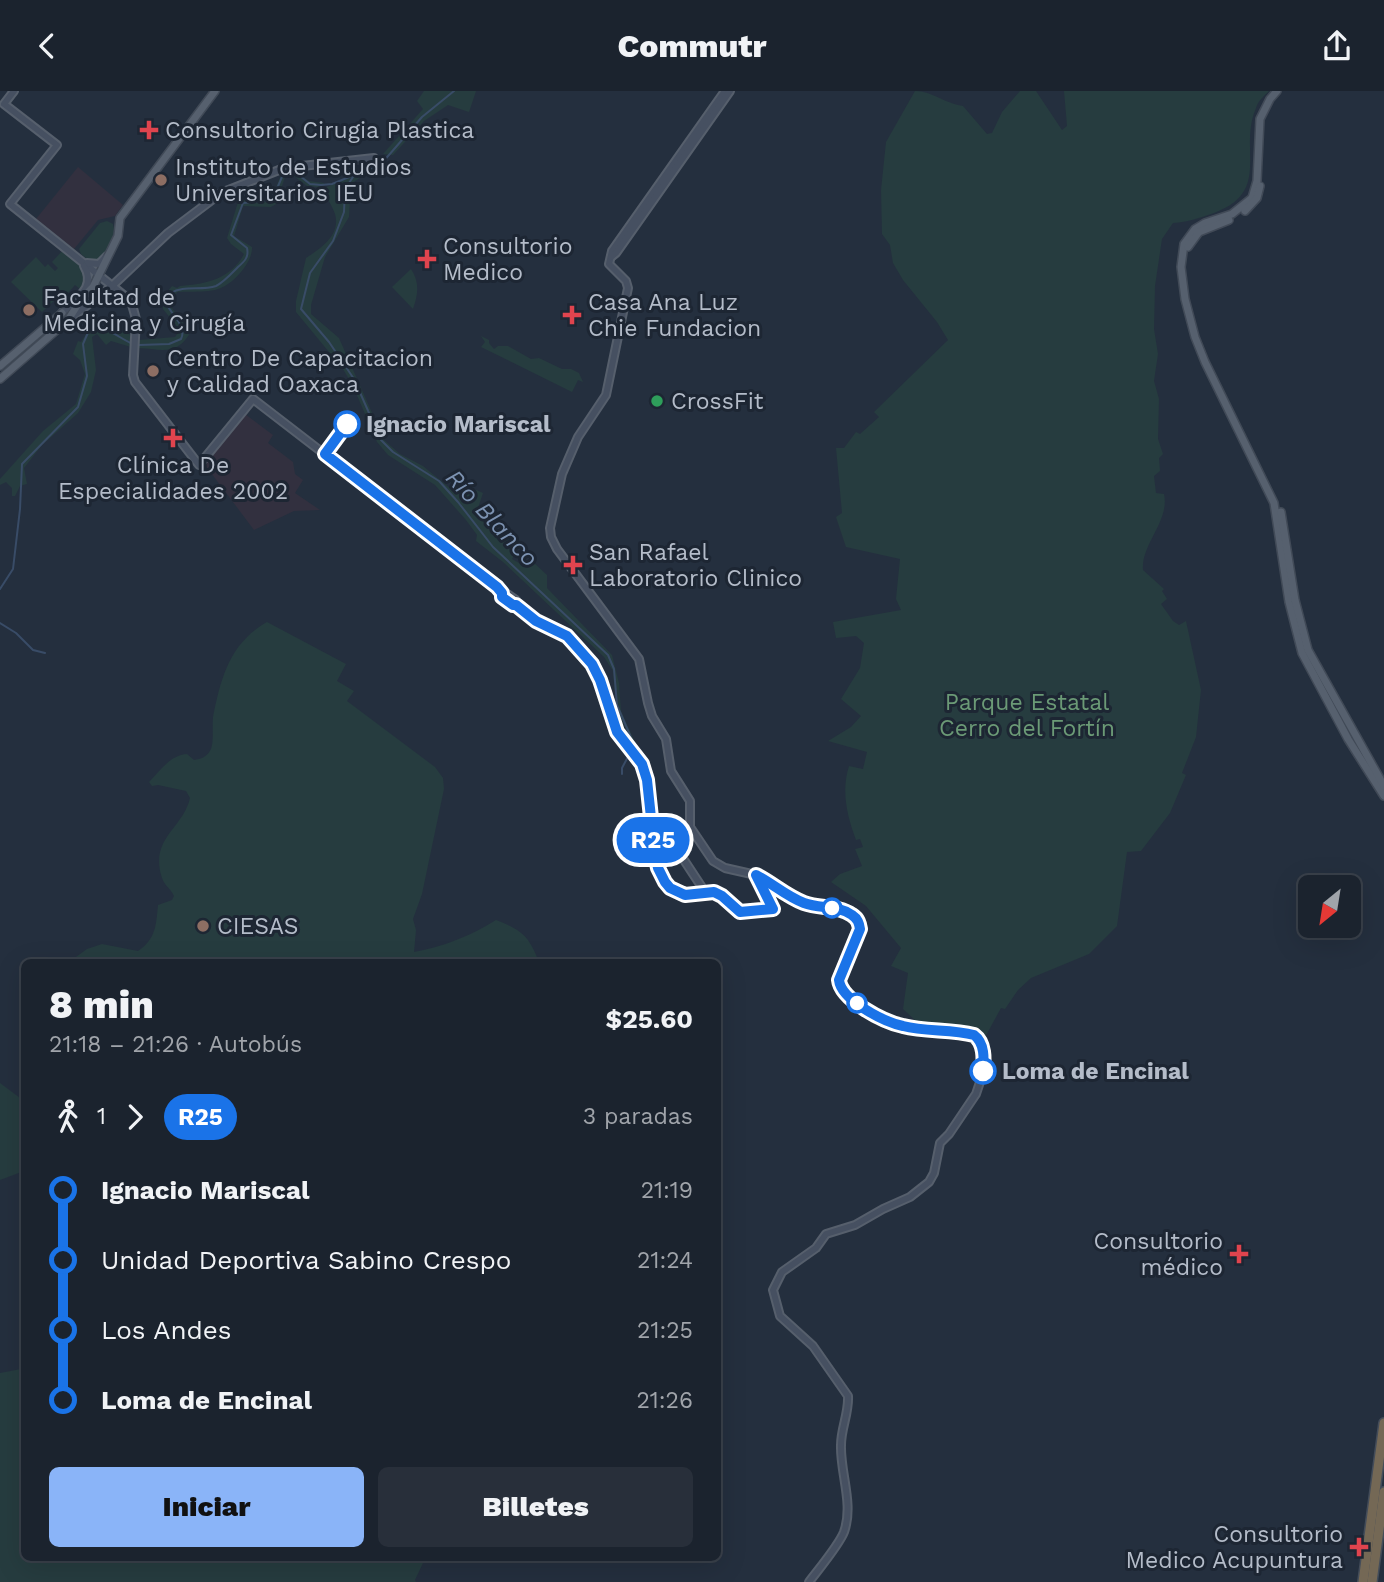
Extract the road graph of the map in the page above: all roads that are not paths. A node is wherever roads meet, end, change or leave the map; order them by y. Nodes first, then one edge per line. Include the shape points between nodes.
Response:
1 (14, 91) edge
2 (215, 91) edge
3 (728, 91) edge
4 (1277, 91) edge
5 (1283, 91) edge
6 (374, 158) dead end
7 (110, 253) junction
8 (82, 261) junction
9 (100, 275) junction
10 (113, 285) junction
11 (76, 306) junction
12 (61, 313) junction
13 (68, 320) junction
14 (0, 366) edge
15 (0, 379) edge
16 (1384, 786) edge
17 (1384, 796) edge
18 (690, 827) junction
19 (1384, 1423) edge
20 (1384, 1492) edge
21 (809, 1582) edge
22 (1363, 1582) edge
23 (1372, 1582) edge

1 - 8 main road via 4,104 57,145 10,204
2 - 7 main road via 120,218
3 - 18 main road via 610,259 628,288 607,391 567,461 551,537 639,659 648,703 666,739 674,778 690,801
4 - 17 main road via 1260,119 1252,198 1232,214 1195,229 1184,244 1185,299 1205,362 1274,503 1302,653
5 - 16 main road via 1265,118 1257,198 1242,213 1194,237 1185,261 1188,287 1204,349 1278,502 1308,650
6 - 10 main road via 284,168 221,193 168,233
7 - 8 main road via 97,265
7 - 9 main road
8 - 9 main road
8 - 12 main road via 89,284
9 - 10 main road
9 - 11 main road
10 - 11 main road
10 - 13 main road
10 - 18 main road via 135,311 135,382 199,465 253,398 497,587 502,597 567,636 592,664 617,732 642,764 658,868 670,888 685,895 705,892 682,857
11 - 12 main road
11 - 13 main road
12 - 14 main road
13 - 15 main road
18 - 21 main road via 719,866 756,875 802,902 842,909 856,919 860,929 839,980 843,992 855,1002 904,1026 974,1035 983,1050 976,1094 940,1143 929,1182 910,1197 826,1234 816,1248 782,1272 773,1290 780,1316 813,1346 848,1396 841,1447 846,1521 841,1537
19 - 22 highway
20 - 23 highway

